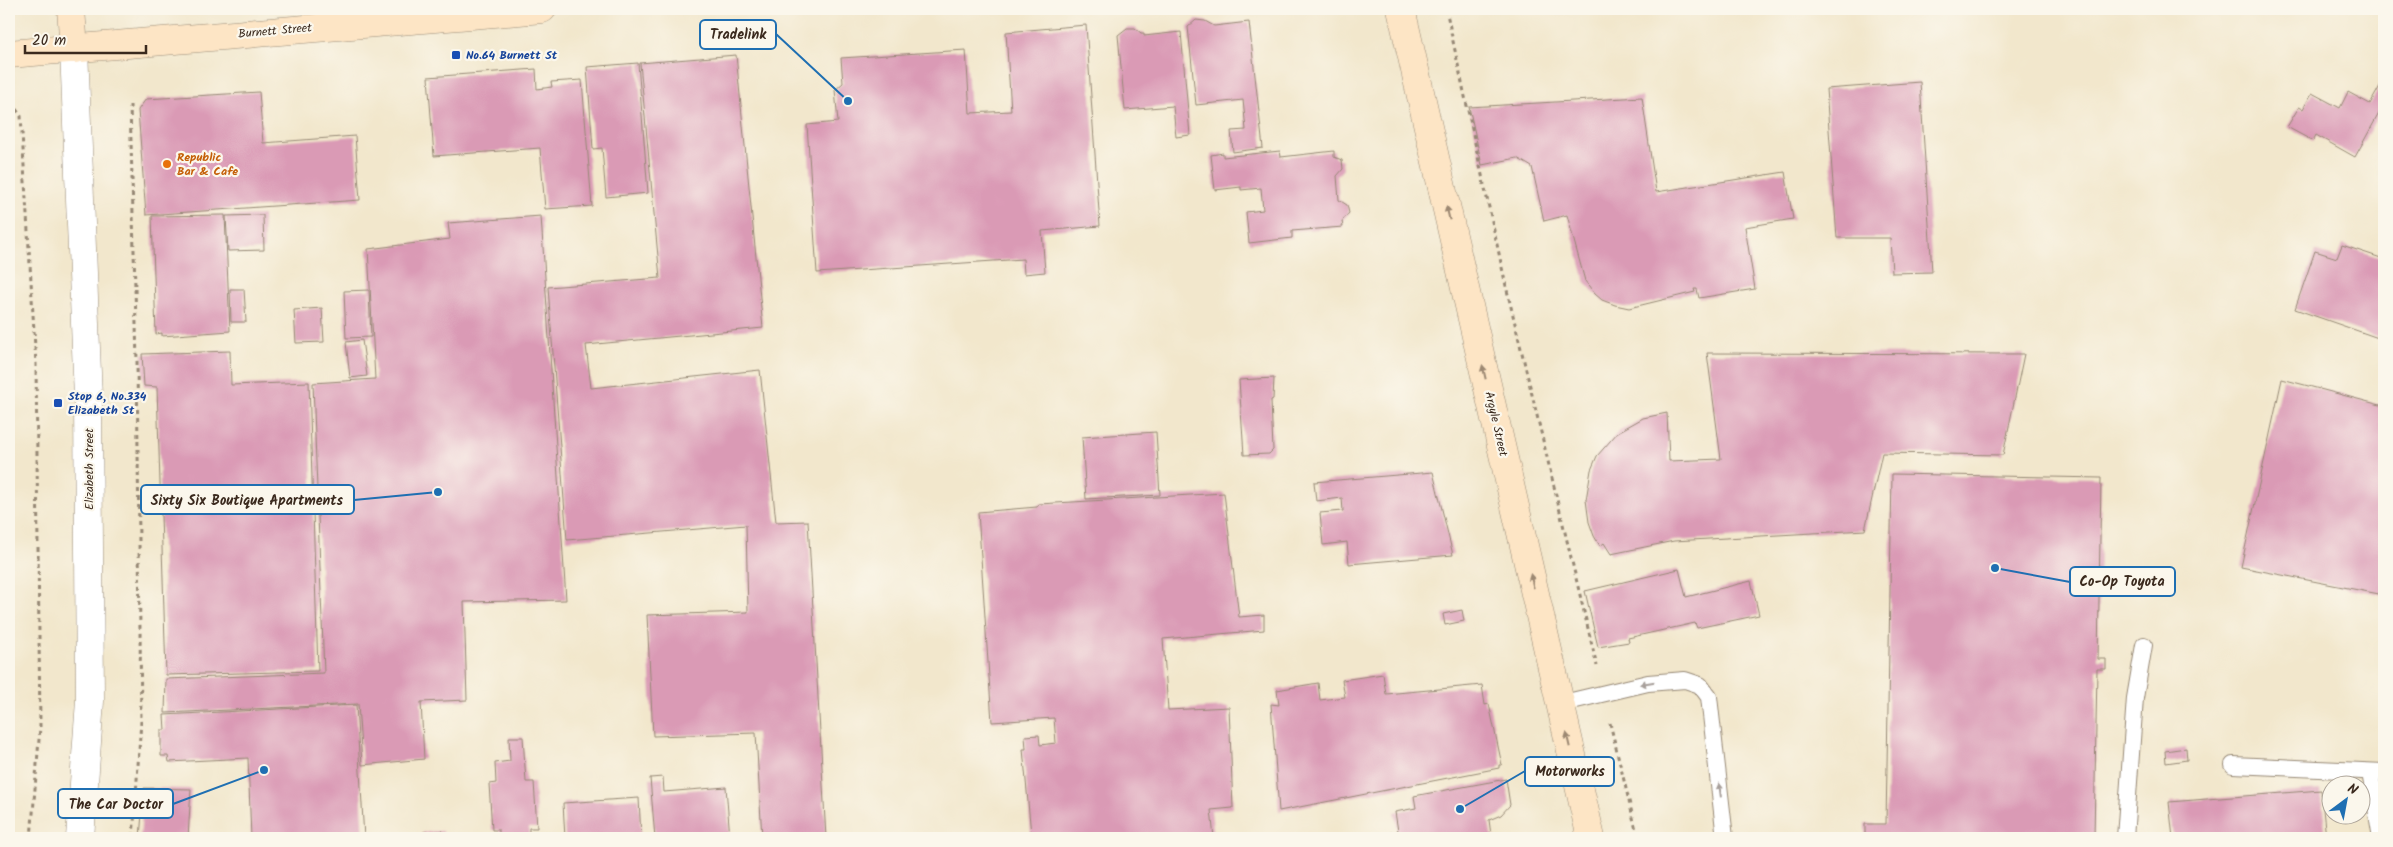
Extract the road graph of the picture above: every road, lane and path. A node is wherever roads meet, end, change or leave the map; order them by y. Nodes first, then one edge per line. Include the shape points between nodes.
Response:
1 (71, 9) edge
2 (542, 9) edge
3 (1401, 9) edge
4 (1446, 9) edge
5 (74, 49) junction
6 (9, 54) edge
7 (130, 105) dead end
8 (16, 109) dead end
9 (2144, 644) dead end
10 (1603, 694) junction
11 (1559, 704) junction
12 (2233, 765) dead end
13 (2377, 772) edge
14 (31, 838) edge
15 (80, 838) edge
16 (133, 838) edge
17 (1591, 838) edge
18 (1638, 838) edge
19 (1725, 838) edge
20 (2126, 838) edge
21 (2382, 838) edge

1 - 5 main road, Elizabeth Street
2 - 5 main road, Burnett Street
11 -> 3 main road, Argyle Street
4 - 10 path via 1506,286
5 - 6 main road, Burnett Street
5 - 15 street, Elizabeth Street via 88,398 90,642 90,701
7 - 16 path via 141,721
8 - 14 path via 21,116 36,364 40,727
9 - 20 lane via 2135,698
10 - 11 lane
10 - 18 path
19 -> 10 lane via 1709,697 1700,685 1685,680 1648,683
17 -> 11 main road, Argyle Street
12 - 13 lane
13 - 21 lane

